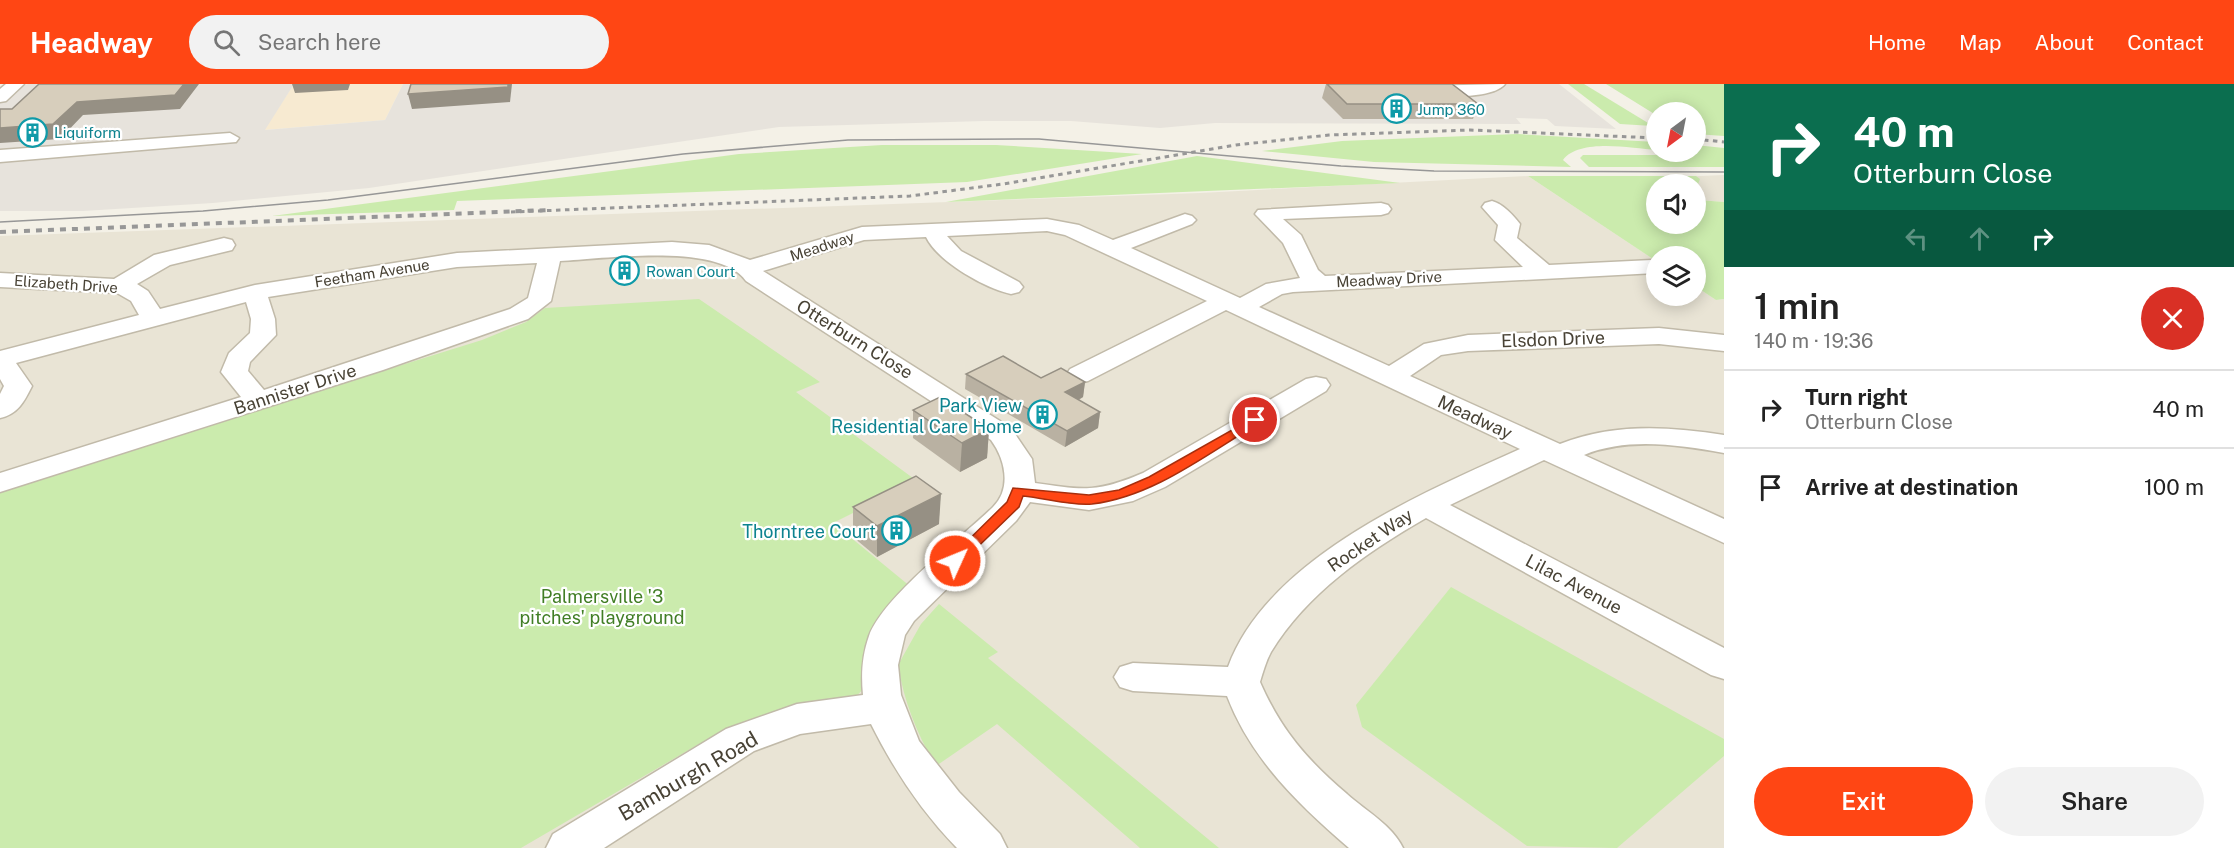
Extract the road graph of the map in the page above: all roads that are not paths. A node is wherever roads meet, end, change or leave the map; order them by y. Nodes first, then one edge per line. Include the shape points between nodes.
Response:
1 (16, 84) edge
2 (1497, 84) edge
3 (1407, 91) edge
4 (0, 98) edge
5 (230, 138) dead end
6 (0, 156) edge
7 (1468, 203) dead end
8 (1368, 214) dead end
9 (1185, 220) dead end
10 (933, 230) junction
11 (224, 245) dead end
12 (1112, 248) junction
13 (551, 254) junction
14 (1646, 267) edge
15 (749, 268) junction
16 (1543, 272) junction
17 (0, 280) edge
18 (1318, 283) junction
19 (118, 286) junction
20 (1011, 287) dead end
21 (255, 292) junction
22 (1233, 304) junction
23 (152, 317) junction
24 (1724, 343) edge
25 (0, 359) edge
26 (1079, 375) dead end
27 (1390, 377) junction
28 (1316, 385) dead end
29 (259, 401) junction
30 (0, 410) edge
31 (1724, 444) edge
32 (1551, 452) junction
33 (0, 483) edge
34 (1018, 491) junction
35 (1424, 504) junction
36 (1724, 532) edge
37 (1724, 664) edge
38 (1133, 677) dead end
39 (1241, 682) junction
40 (885, 706) junction
41 (587, 843) edge
42 (985, 848) edge
43 (1381, 848) edge

1 - 4 street
2 - 3 street via 1480,90
5 - 6 street
7 - 16 street via 1501,204 1509,224 1506,240
8 - 18 street via 1266,214 1293,240 1308,273
9 - 12 street
10 - 12 street, Meadway via 1057,226
10 - 15 street, Meadway via 885,231 843,238
10 - 20 street via 942,247 953,256
11 - 19 street via 162,260
12 - 22 street, Meadway
13 - 15 street, Feetham Avenue via 690,250 718,255
13 - 21 street, Feetham Avenue via 457,260
13 - 29 street, Bannister Drive via 539,301 531,308
14 - 16 street, Meadway Drive
15 - 34 street, Otterburn Close via 754,276 1001,434 1020,467
16 - 18 street, Meadway Drive
17 - 19 street, Elizabeth Drive
18 - 22 street, Meadway Drive via 1274,289
19 - 23 street, Elizabeth Drive via 140,293
21 - 23 street, Feetham Avenue
21 - 29 street via 263,318 263,335 238,359 234,372
22 - 26 street
22 - 27 street, Meadway
23 - 25 street, Feetham Avenue
24 - 27 street, Elsdon Drive via 1659,336 1468,342 1434,350
25 - 30 street via 18,386
27 - 32 street, Meadway
28 - 34 street via 1154,480 1122,494 1089,500
29 - 33 street, Bannister Drive
31 - 32 street, Rocket Way via 1658,435 1626,436
32 - 35 street, Rocket Way
32 - 36 street, Meadway
34 - 40 street via 1014,504 906,607 887,635 881,677
35 - 37 street, Lilac Avenue
35 - 39 street, Rocket Way via 1333,563 1282,610 1255,646
38 - 39 street
39 - 43 street via 1258,723 1284,759 1342,818
40 - 41 street, Bamburgh Road via 797,719 741,740
40 - 42 street via 895,735 916,772

